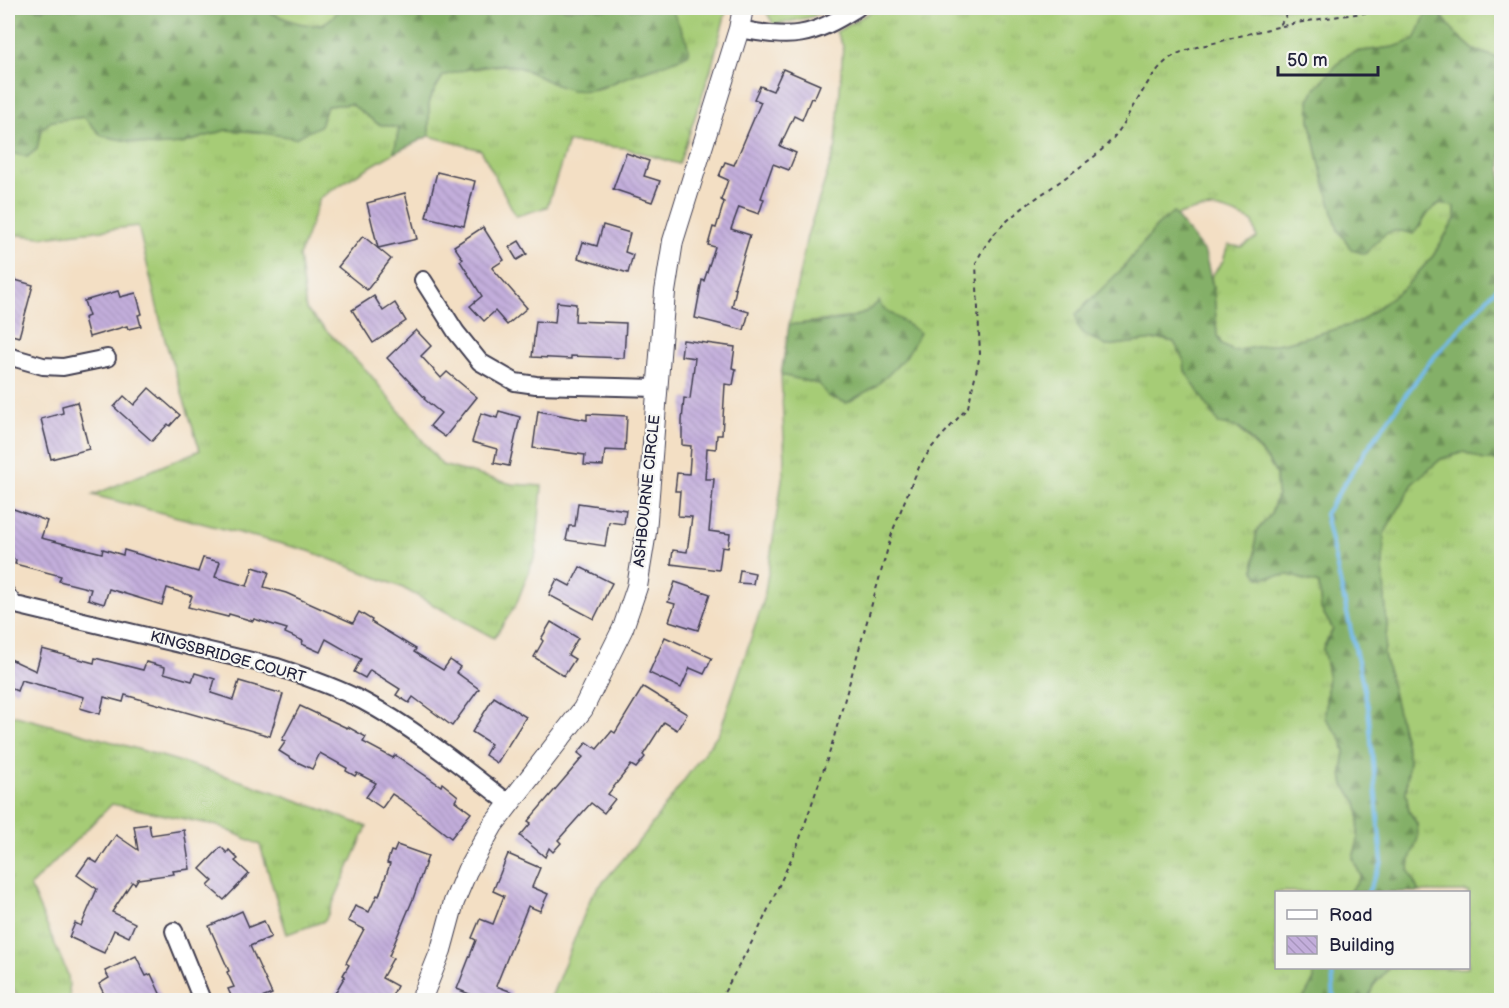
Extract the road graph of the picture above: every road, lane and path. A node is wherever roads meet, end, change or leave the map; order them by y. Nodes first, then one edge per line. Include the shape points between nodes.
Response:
1 (743, 8) edge
2 (857, 8) edge
3 (1291, 8) edge
4 (1388, 8) edge
5 (1280, 26) junction
6 (740, 28) junction
7 (423, 280) dead end
8 (8, 356) edge
9 (107, 358) dead end
10 (657, 388) junction
11 (8, 589) edge
12 (20, 606) joint
13 (510, 804) junction
14 (174, 931) dead end
15 (202, 1000) edge
16 (421, 1000) edge
17 (720, 1000) edge

1 - 6 street, ASHBOURNE CIRCLE
2 - 6 street via 830,25 795,36
3 - 5 path
4 - 5 path
5 - 17 path via 1170,58 1107,146 1011,215 982,249 976,263 980,354 968,407 932,447 909,490 893,530 802,835 759,929
6 - 10 street, ASHBOURNE CIRCLE via 673,241 664,292
7 - 10 street via 480,362 514,382
8 - 9 street via 63,367
10 - 13 street, ASHBOURNE CIRCLE via 646,532 637,587 623,628 583,709
11 - 12 lane
12 - 13 street, KINGSBRIDGE COURT via 306,676 399,723
13 - 16 street, ASHBOURNE CIRCLE via 467,871
14 - 15 street

